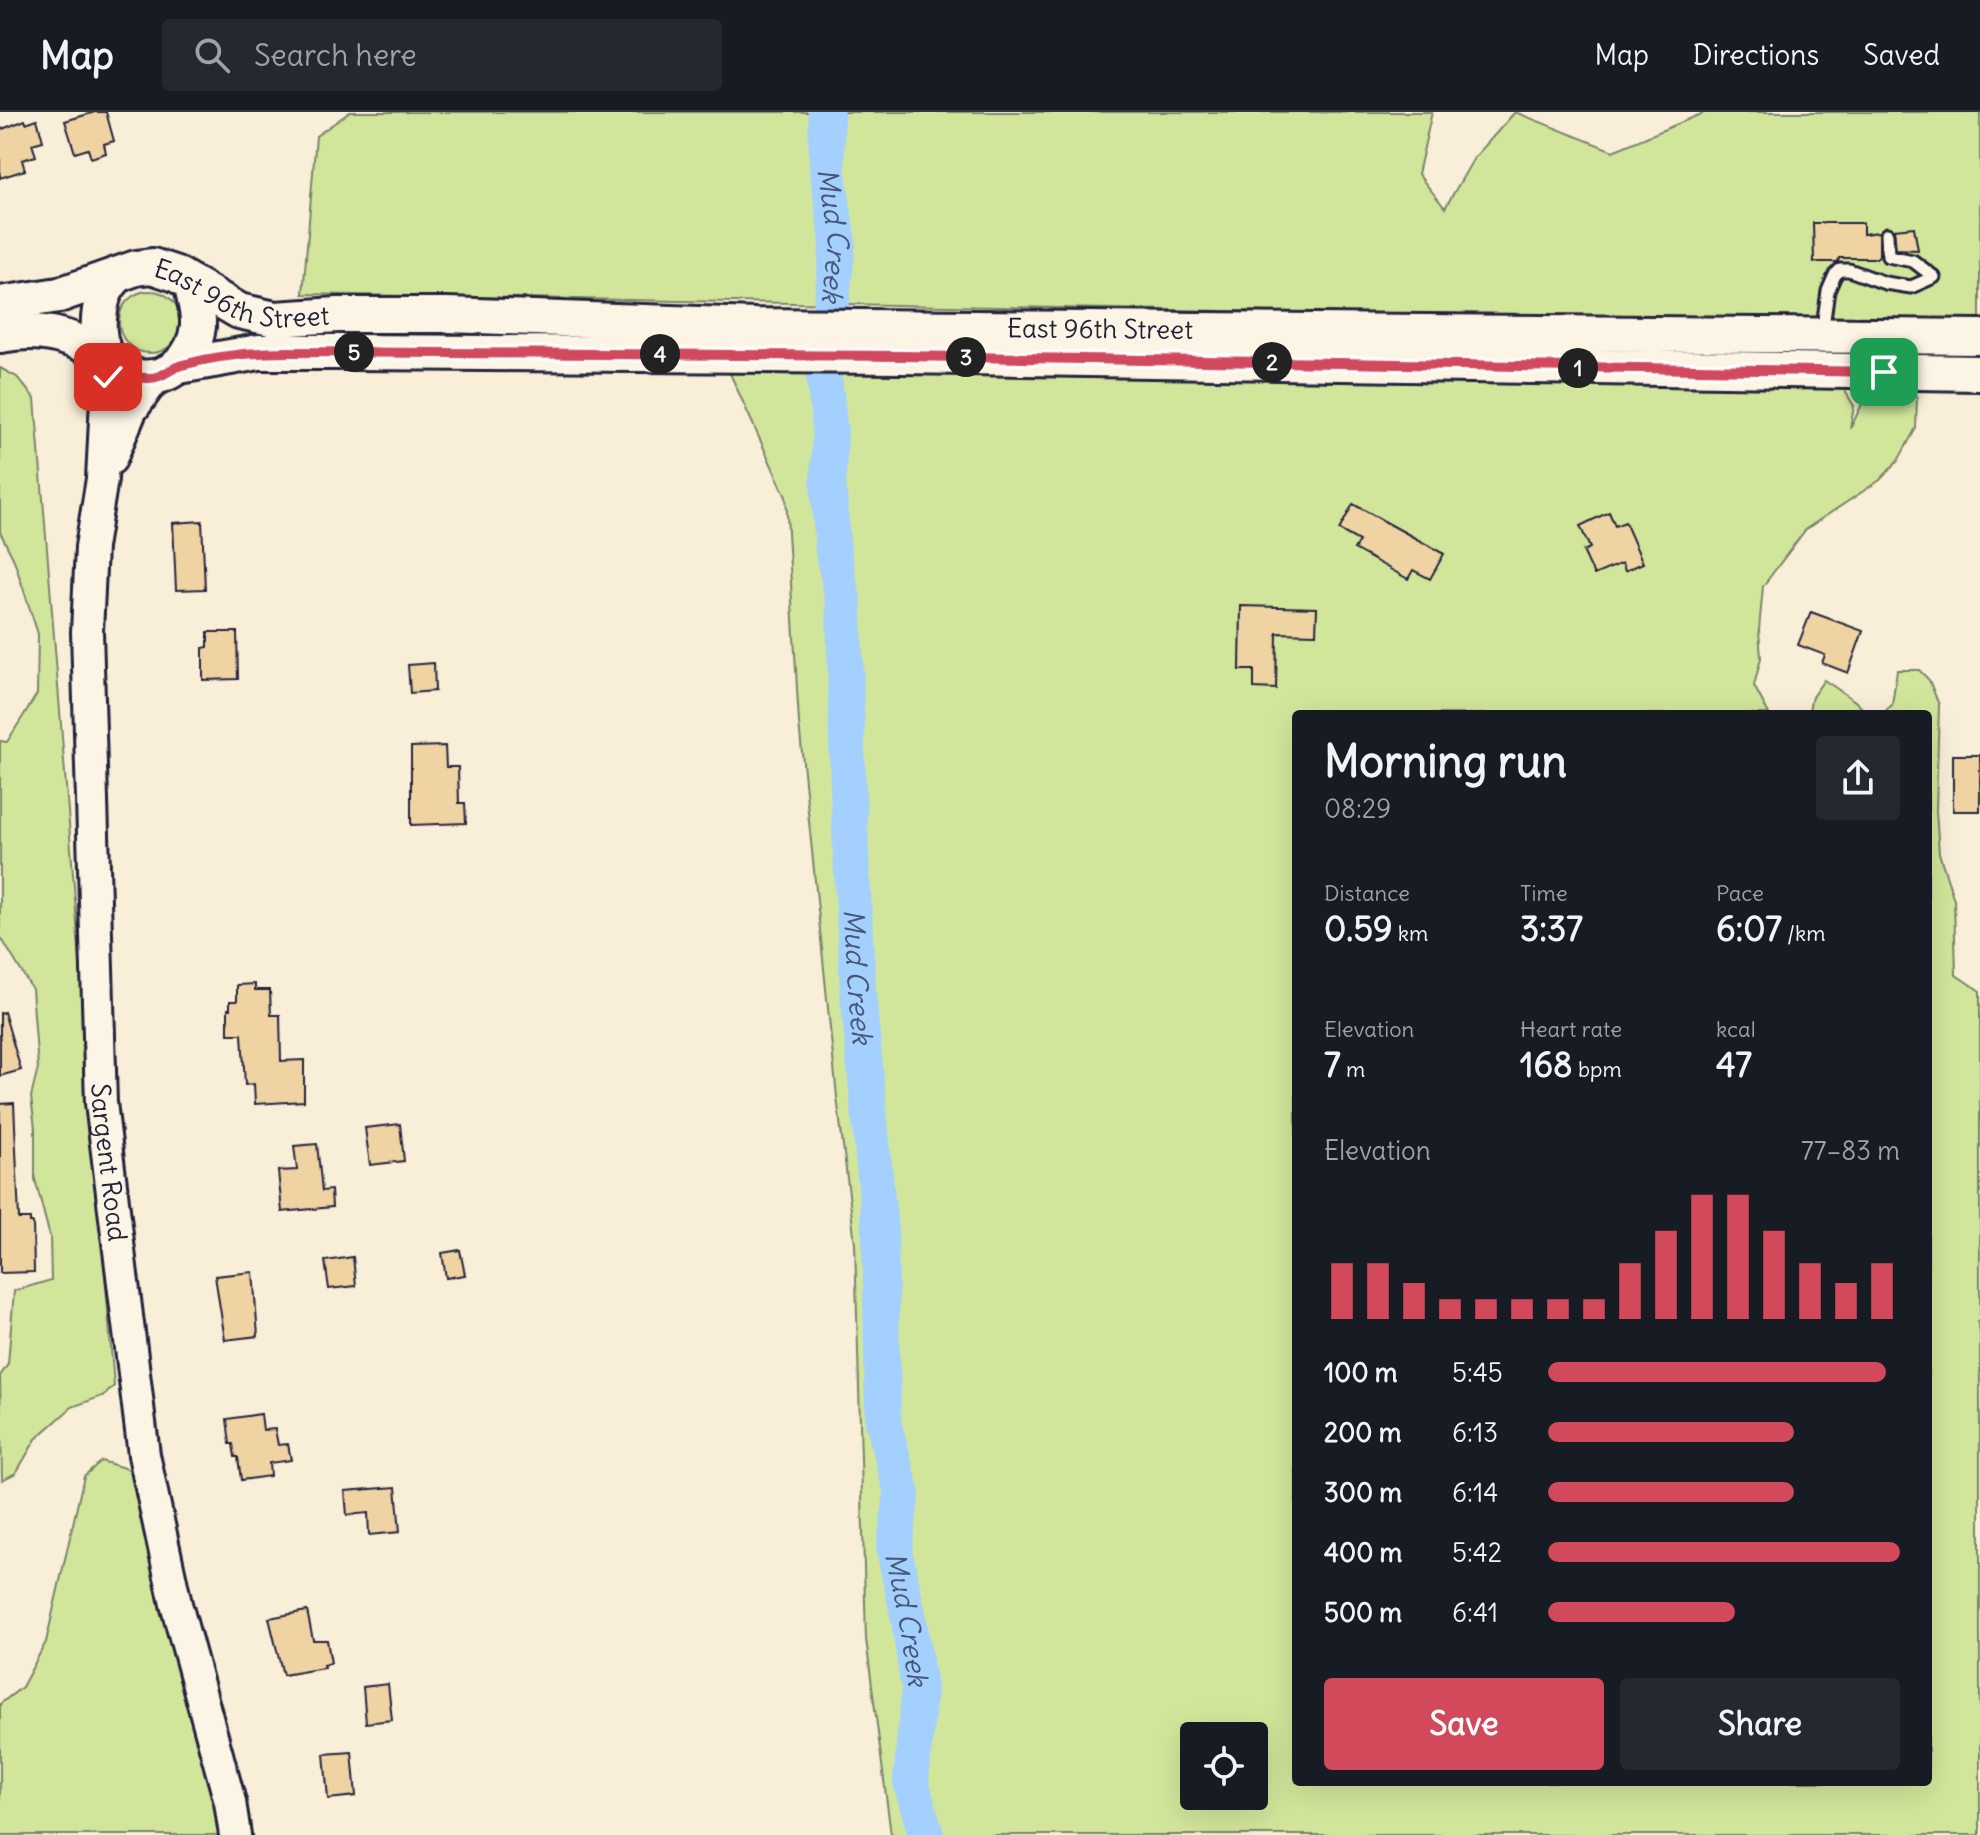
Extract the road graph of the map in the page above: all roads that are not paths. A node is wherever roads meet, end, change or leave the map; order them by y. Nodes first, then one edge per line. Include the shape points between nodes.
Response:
1 (1887, 234) dead end
2 (118, 275) junction
3 (191, 283) junction
4 (0, 304) edge
5 (0, 335) edge
6 (1822, 335) junction
7 (1980, 337) edge
8 (755, 341) junction
9 (901, 341) junction
10 (105, 356) junction
11 (167, 372) junction
12 (1980, 373) edge
13 (102, 479) junction
14 (235, 1835) edge

1 - 6 lane via 1888,256 1913,261 1934,277 1911,287 1840,270 1828,291
2 - 3 main road, East 96th Street via 144,266 162,267
2 - 4 main road, East 96th Street via 59,295
2 - 10 main road via 102,296 98,330
3 - 8 main road, East 96th Street via 232,308 264,318 447,315
3 - 11 main road via 197,328 189,350
5 - 10 main road, East 96th Street via 50,332
6 - 7 main road, East 96th Street
6 - 9 main road, East 96th Street
8 - 9 main road, East 96th Street
8 - 11 main road, East 96th Street via 241,354
9 - 12 main road, East 96th Street
10 - 11 main road, East 96th Street via 132,375
10 - 13 street, Sargent Road
11 - 13 street, Sargent Road via 131,411
13 - 14 street, Sargent Road via 89,574 87,672 101,1103 144,1455

